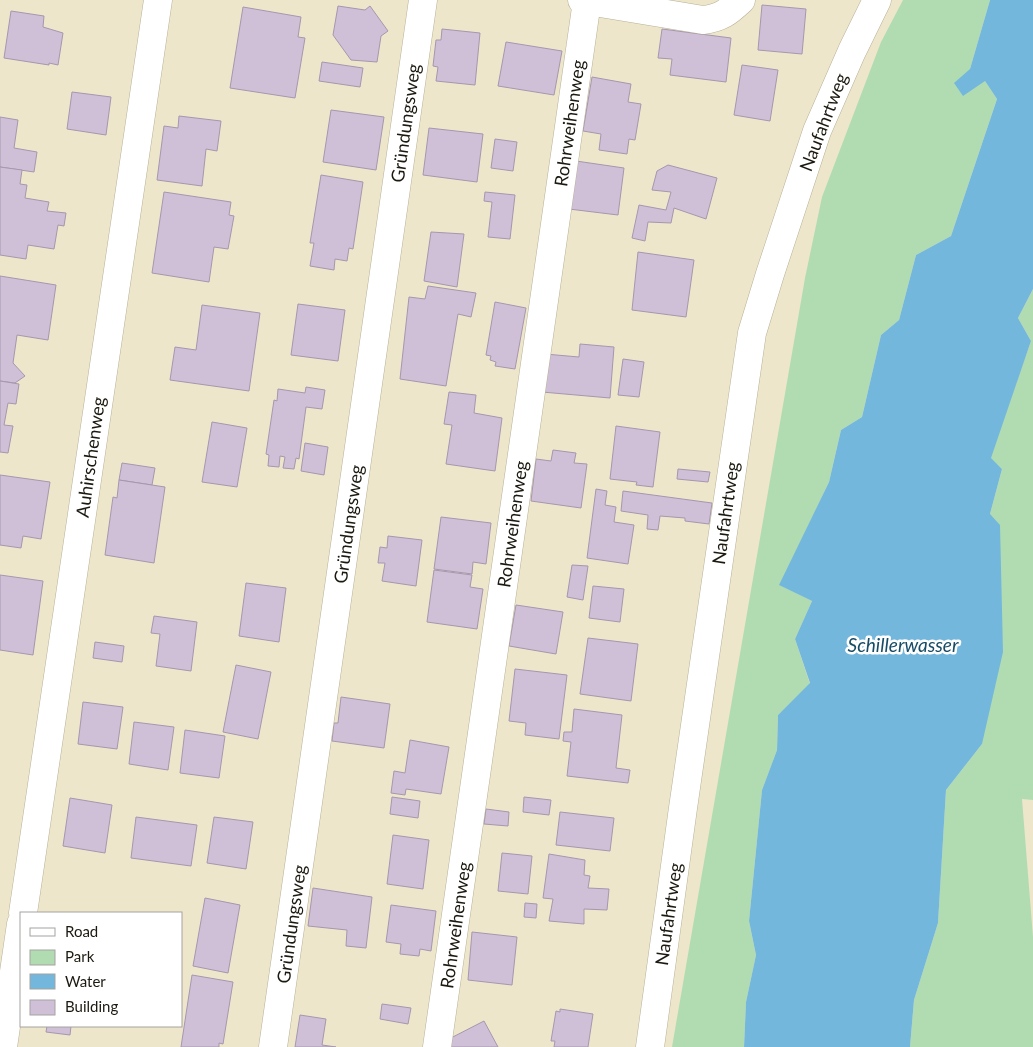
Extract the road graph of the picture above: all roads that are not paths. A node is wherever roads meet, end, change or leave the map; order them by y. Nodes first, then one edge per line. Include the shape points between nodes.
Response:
1 (158, 0) edge
2 (422, 0) edge
3 (582, 0) edge
4 (741, 0) edge
5 (877, 0) edge
6 (587, 1) edge
7 (23, 912) edge
8 (20, 931) edge
9 (3, 1047) edge
10 (273, 1047) edge
11 (437, 1047) edge
12 (650, 1047) edge

1 - 7 street, Auhirschenweg
2 - 10 street, Gründungsweg
3 - 6 street
4 - 6 street via 716,19 703,20
5 - 12 street, Naufahrtweg via 817,131 752,333
6 - 11 street, Rohrweihenweg
8 - 9 street

